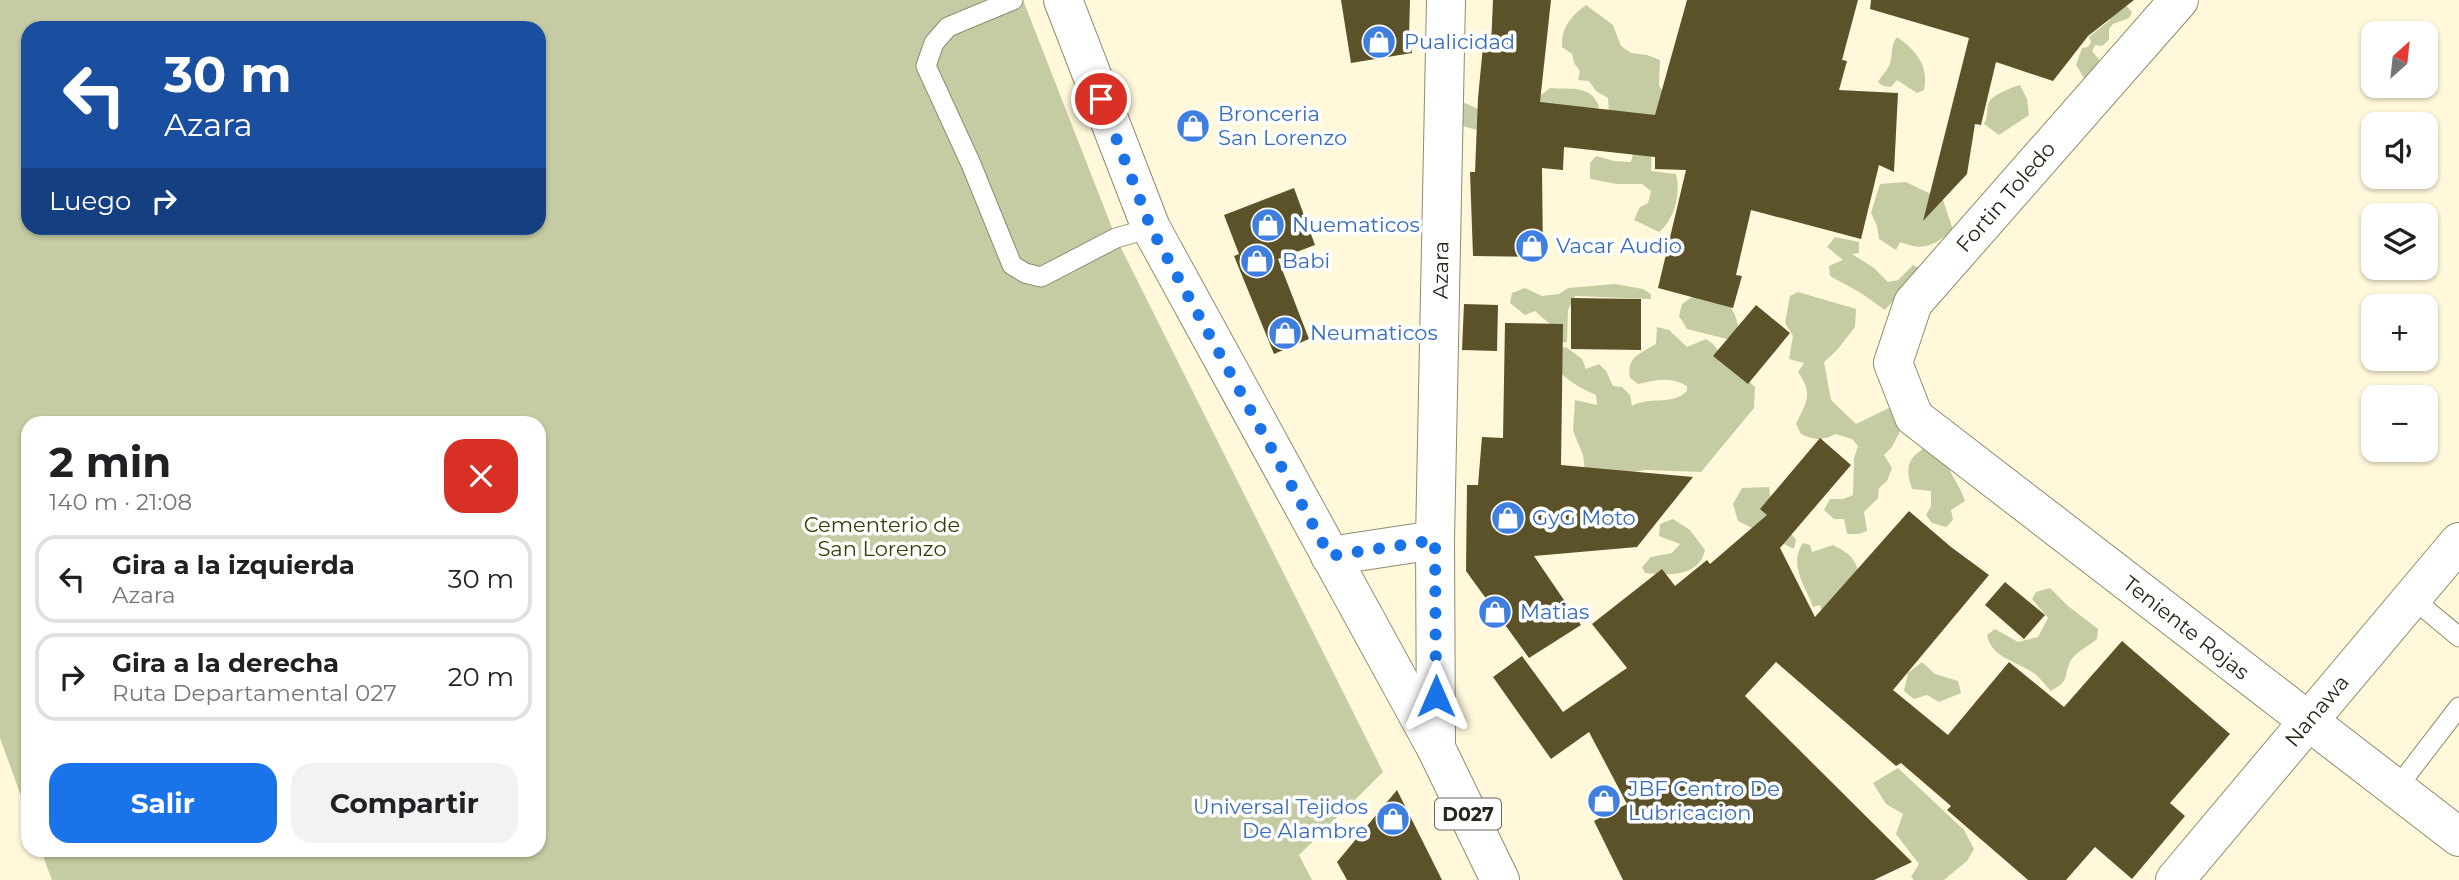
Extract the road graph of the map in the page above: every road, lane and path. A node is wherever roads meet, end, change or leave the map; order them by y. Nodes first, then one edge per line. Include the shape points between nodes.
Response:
1 (1013, 0) edge
2 (1063, 0) edge
3 (1446, 0) edge
4 (2179, 0) edge
5 (1151, 228) junction
6 (1914, 417) joint
7 (1435, 540) junction
8 (2459, 542) edge
9 (1330, 556) junction
10 (2412, 598) junction
11 (2459, 637) edge
12 (2459, 707) edge
13 (2307, 722) junction
14 (1436, 748) junction
15 (2396, 789) junction
16 (2459, 837) edge
17 (1500, 880) edge
18 (2175, 880) edge

1 - 5 lane via 948,27 934,43 926,66 1012,265 1041,276 1116,238
2 - 5 street, D027
3 - 7 street, Azara
4 - 6 street, Fortin Toledo via 1913,303 1893,363
5 - 9 street, D027
6 - 13 street, Teniente Rojas
7 - 9 street
7 - 14 street, Azara
8 - 10 street, Nanawa
9 - 14 street, D027
10 - 11 lane
10 - 13 street, Nanawa
12 - 15 lane
13 - 15 street, Teniente Rojas
13 - 18 street, Nanawa
14 - 17 street, D027
15 - 16 street, Teniente Rojas

